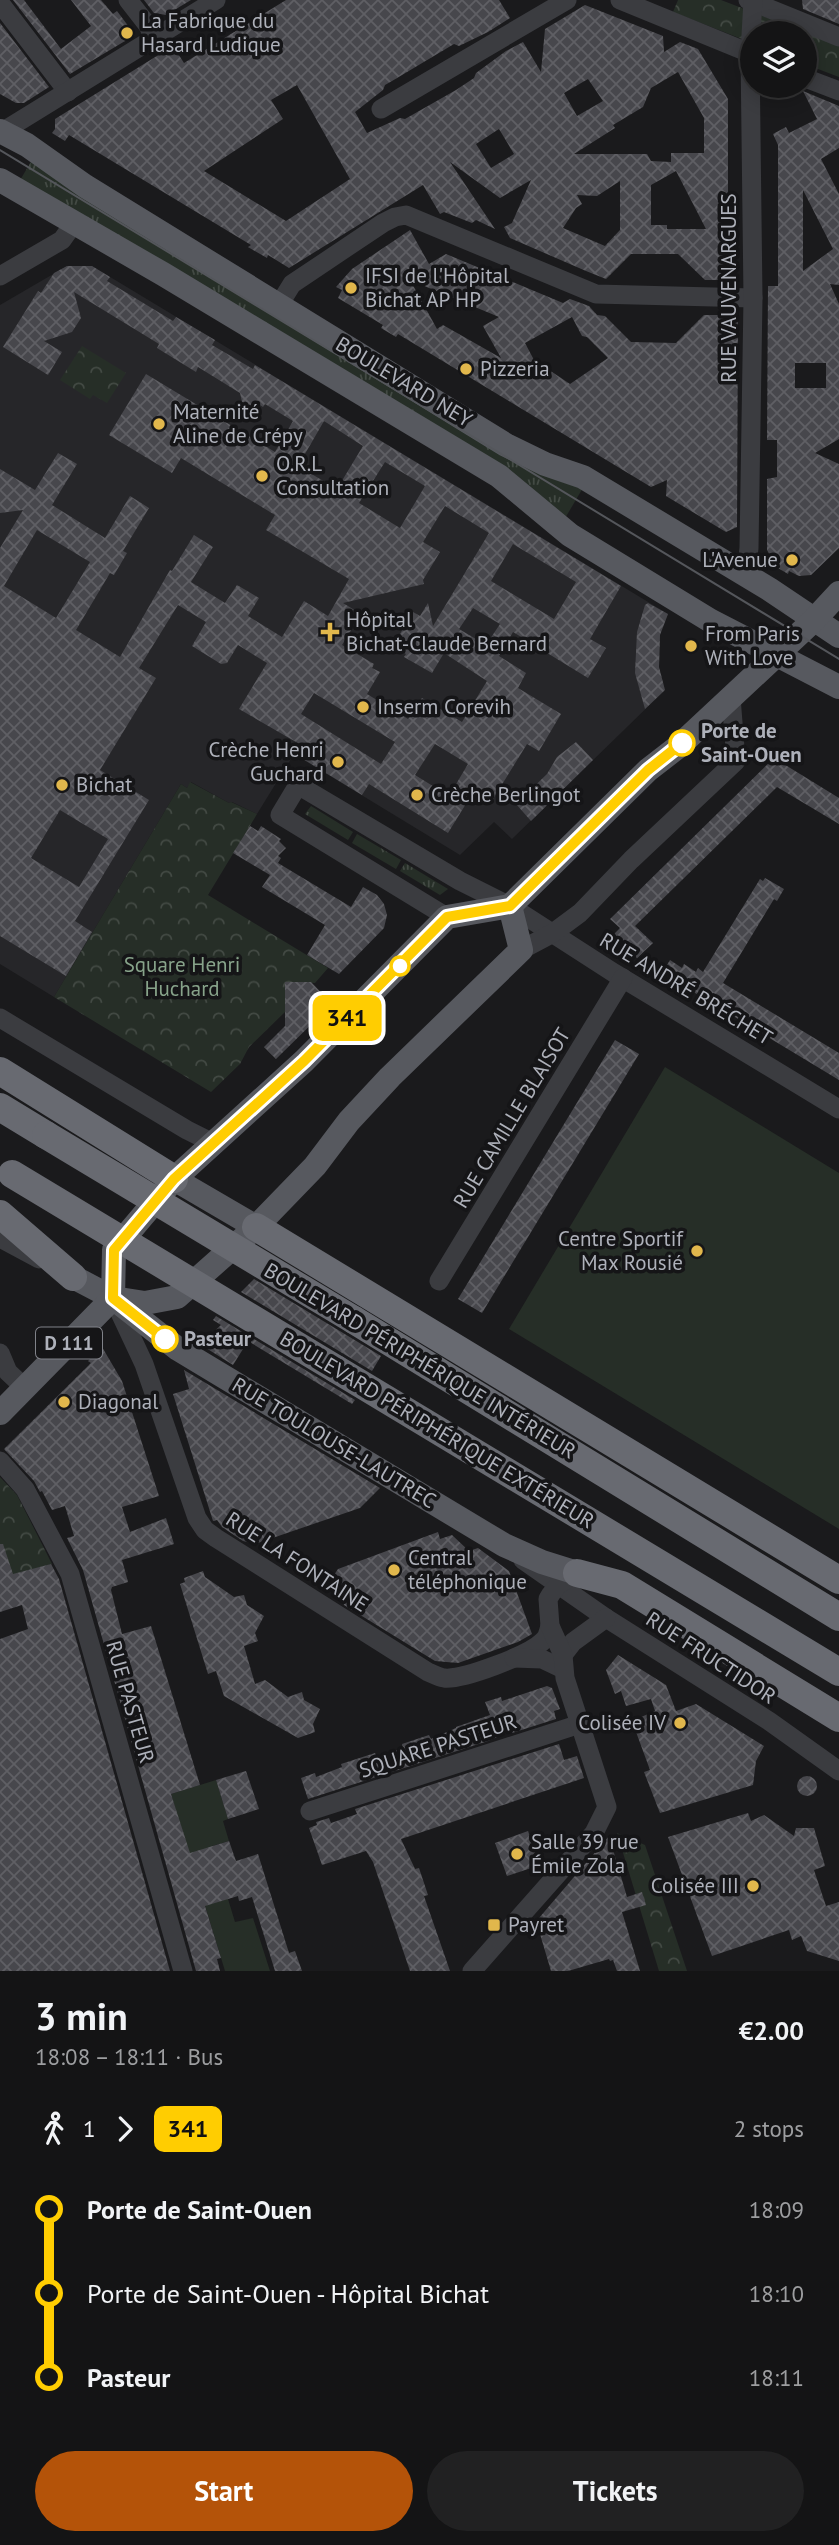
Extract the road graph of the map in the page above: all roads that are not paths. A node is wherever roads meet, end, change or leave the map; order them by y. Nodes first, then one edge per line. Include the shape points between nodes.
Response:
1 (128, 0) edge
2 (216, 0) edge
3 (567, 0) edge
4 (620, 0) edge
5 (751, 1) edge
6 (0, 3) edge
7 (751, 21) edge
8 (839, 37) edge
9 (153, 39) junction
10 (740, 49) edge
11 (817, 83) edge
12 (839, 91) edge
13 (68, 92) junction
14 (751, 98) edge
15 (381, 109) dead end
16 (1, 132) edge
17 (0, 180) edge
18 (74, 223) junction
19 (0, 276) edge
20 (752, 298) junction
21 (279, 304) junction
22 (746, 575) junction
23 (839, 593) edge
24 (814, 620) junction
25 (839, 636) edge
26 (775, 655) junction
27 (839, 687) edge
28 (731, 697) junction
29 (510, 906) junction
30 (447, 917) junction
31 (553, 933) junction
32 (521, 950) junction
33 (623, 978) junction
34 (0, 1018) edge
35 (0, 1071) edge
36 (0, 1107) edge
37 (839, 1110) edge
38 (214, 1143) junction
39 (0, 1167) edge
40 (174, 1179) junction
41 (0, 1214) edge
42 (256, 1227) junction
43 (0, 1238) edge
44 (73, 1277) junction
45 (439, 1282) dead end
46 (113, 1298) junction
47 (0, 1353) edge
48 (25, 1388) junction
49 (0, 1413) edge
50 (0, 1461) edge
51 (568, 1579) junction
52 (839, 1580) edge
53 (606, 1618) junction
54 (839, 1618) edge
55 (550, 1626) junction
56 (513, 1658) junction
57 (563, 1662) junction
58 (839, 1672) edge
59 (839, 1718) edge
60 (580, 1724) junction
61 (839, 1771) edge
62 (310, 1811) dead end
63 (183, 1971) edge
64 (472, 1971) edge

1 - 9 street
2 - 9 street
3 - 15 street
4 - 10 street
5 - 7 street, RUE VAUVENARGUES
5 - 8 street
6 - 13 street
9 - 13 street
11 - 12 street
13 - 16 street
14 - 20 street, RUE VAUVENARGUES
16 - 21 main road, BOULEVARD NEY
17 - 18 main road, BOULEVARD NEY
18 - 19 street via 62,240
18 - 26 main road, BOULEVARD NEY via 499,476 570,535
20 - 21 street via 596,294 406,215 383,223 292,284
20 - 22 street, RUE VAUVENARGUES
21 - 22 main road, BOULEVARD NEY via 514,449 583,477
22 - 24 main road, BOULEVARD NEY
23 - 24 main road
24 - 25 main road, BOULEVARD NEY
24 - 26 main road
26 - 27 main road, BOULEVARD NEY
26 - 28 main road
28 - 29 main road via 648,770
28 - 31 street via 736,761 580,914
29 - 30 main road
29 - 30 street, RUE ANDRÉ BRÉCHET via 298,785 280,815
29 - 31 street, RUE ANDRÉ BRÉCHET
29 - 32 main road
30 - 38 main road via 304,1061
31 - 32 street
31 - 33 street, RUE ANDRÉ BRÉCHET
32 - 42 main road via 390,1077
33 - 37 street, RUE ANDRÉ BRÉCHET
33 - 45 street, RUE CAMILLE BLAISOT
34 - 38 street
35 - 40 highway
36 - 54 highway, BOULEVARD PÉRIPHÉRIQUE INTÉRIEUR, bridge
38 - 40 main road
39 - 58 highway, BOULEVARD PÉRIPHÉRIQUE EXTÉRIEUR, bridge
40 - 42 main road
40 - 46 main road via 114,1250
41 - 44 highway
42 - 46 main road via 177,1297 145,1303
42 - 52 highway
43 - 44 street
44 - 46 main road
46 - 48 main road, D 111
46 - 51 main road, RUE TOULOUSE-LAUTREC via 178,1349
46 - 56 street, RUE LA FONTAINE via 144,1364 205,1530 442,1678
47 - 48 street via 8,1372
48 - 49 main road, D 111
50 - 63 street, RUE PASTEUR via 25,1489 70,1574
51 - 53 street, RUE FRUCTIDOR
51 - 55 street via 548,1599
51 - 59 highway via 622,1585
53 - 57 street via 573,1642
53 - 61 street, RUE FRUCTIDOR
55 - 56 street, RUE LA FONTAINE via 547,1638
55 - 57 street
56 - 57 street, RUE LA FONTAINE
57 - 60 street
60 - 62 street, SQUARE PASTEUR
60 - 64 street via 607,1807 594,1833

